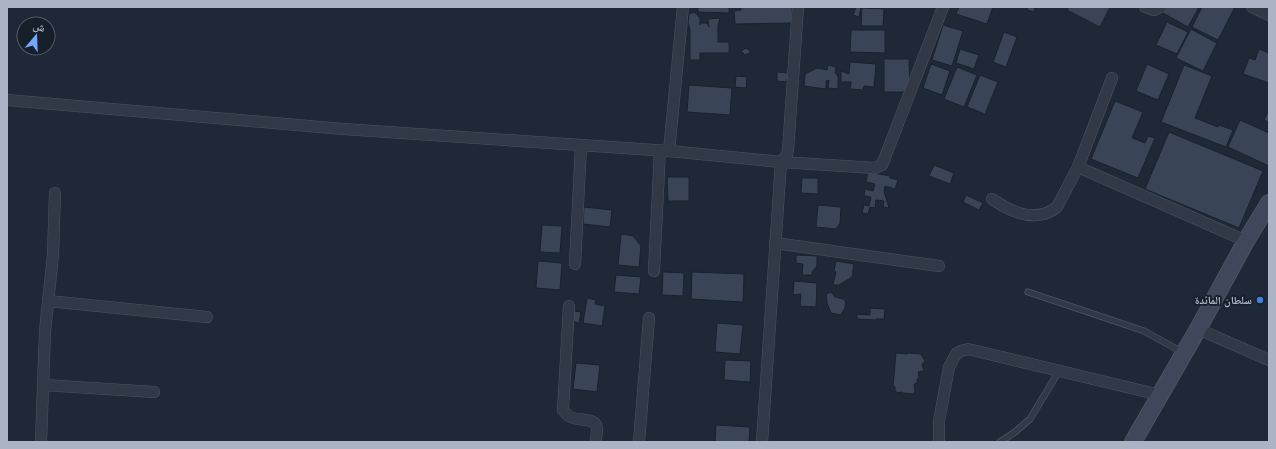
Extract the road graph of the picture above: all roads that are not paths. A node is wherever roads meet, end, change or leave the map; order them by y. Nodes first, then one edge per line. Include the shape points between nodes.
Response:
1 (683, 7) edge
2 (798, 7) edge
3 (943, 7) edge
4 (1145, 7) edge
5 (1160, 7) edge
6 (1252, 7) edge
7 (1269, 14) edge
8 (1112, 78) dead end
9 (7, 100) edge
10 (581, 146) junction
11 (665, 151) junction
12 (781, 162) junction
13 (1078, 167) junction
14 (55, 193) dead end
15 (992, 199) dead end
16 (1269, 203) edge
17 (1246, 241) junction
18 (775, 243) junction
19 (575, 264) dead end
20 (939, 266) dead end
21 (654, 271) dead end
22 (1028, 292) dead end
23 (48, 301) junction
24 (569, 306) dead end
25 (207, 317) dead end
26 (649, 318) dead end
27 (1198, 329) junction
28 (1184, 353) junction
29 (1269, 360) edge
30 (1059, 370) junction
31 (44, 385) junction
32 (154, 392) dead end
33 (1160, 395) junction
34 (41, 442) edge
35 (596, 442) edge
36 (639, 442) edge
37 (762, 442) edge
38 (939, 442) edge
39 (1000, 442) edge
40 (1133, 442) edge

1 - 11 street
2 - 12 street via 788,150
3 - 12 street via 882,165 875,168
4 - 5 street via 1154,10
6 - 7 street
8 - 13 street
9 - 10 street via 343,129
10 - 11 street
10 - 19 street
11 - 12 street
11 - 21 street
12 - 18 street
13 - 15 street via 1057,207 1051,212 1026,215 1006,208
13 - 17 street
14 - 23 street via 53,255
16 - 17 main road
17 - 27 main road
18 - 20 street
18 - 37 street
22 - 28 lane via 1144,331
23 - 25 street
23 - 31 street
24 - 35 street via 563,410 573,418 596,424
26 - 36 street
27 - 28 main road
27 - 29 street
28 - 33 main road
30 - 33 street
30 - 38 street via 968,349 960,351 951,363 948,375 939,421
30 - 39 lane via 1030,419
31 - 32 street
31 - 34 street
33 - 40 main road

